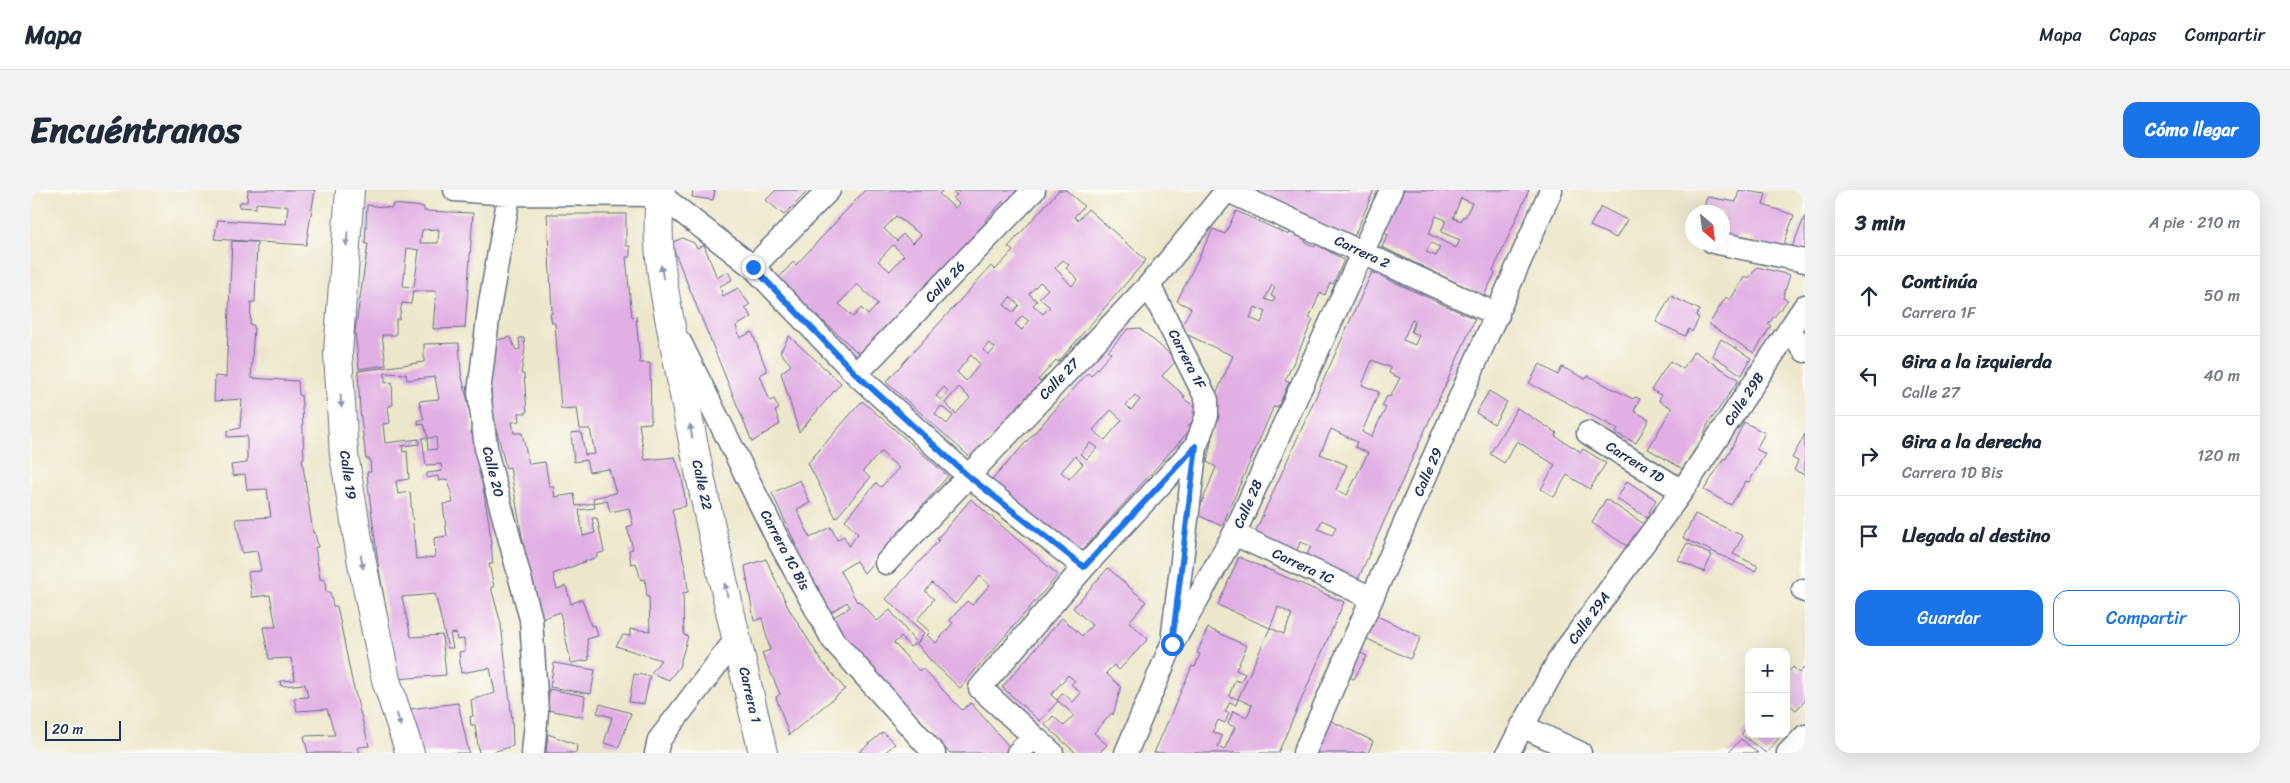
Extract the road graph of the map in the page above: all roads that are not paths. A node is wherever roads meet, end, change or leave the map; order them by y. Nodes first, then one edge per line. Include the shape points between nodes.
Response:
1 (350, 190) edge
2 (455, 190) edge
3 (829, 190) edge
4 (1034, 190) edge
5 (1227, 190) edge
6 (1391, 190) edge
7 (1551, 190) edge
8 (510, 192) edge
9 (661, 193) edge
10 (1730, 246) edge
11 (1363, 252) junction
12 (1805, 261) edge
13 (753, 267) junction
14 (1149, 285) junction
15 (1805, 306) edge
16 (1498, 315) junction
17 (671, 324) junction
18 (1790, 331) junction
19 (1805, 351) edge
20 (856, 374) junction
21 (1588, 433) dead end
22 (1196, 446) junction
23 (967, 475) junction
24 (1682, 492) junction
25 (1234, 534) junction
26 (886, 563) dead end
27 (1084, 567) junction
28 (1372, 598) junction
29 (737, 638) junction
30 (1172, 644) junction
31 (1522, 726) junction
32 (1805, 736) edge
33 (1034, 737) junction
34 (410, 753) edge
35 (533, 753) edge
36 (656, 753) edge
37 (764, 753) edge
38 (934, 753) edge
39 (1018, 753) edge
40 (1052, 753) edge
41 (1126, 753) edge
42 (1304, 753) edge
43 (1508, 753) edge
44 (1580, 753) edge
45 (1788, 753) edge

1 -> 34 main road, Calle 19 via 338,354 344,456 386,680
2 - 8 street
3 - 13 street
4 - 20 street, Calle 26
5 - 11 street, Carrera 2
5 - 14 street, Calle 27
6 - 11 street
7 - 16 street, Calle 29
8 - 9 street
8 - 35 street, Calle 20 via 490,303 479,392 487,455 531,619 537,711
9 - 13 street
17 -> 9 main road, Calle 22 via 659,255
10 - 12 street
11 - 16 street, Carrera 2
11 - 25 street, Calle 28
13 - 20 street
14 - 22 street, Carrera 1F via 1207,400 1207,415
14 - 23 street, Calle 27
15 - 18 street, Calle 29B
16 - 28 street, Calle 29
29 -> 17 main road, Calle 22 via 698,471
17 - 38 street, Carrera 1C Bis via 776,536 833,640
18 - 19 street
18 - 24 street, Calle 29B
20 - 23 street
21 - 24 street, Carrera 1D
22 - 27 street
22 - 30 street, Carrera 1F
23 - 26 street, Calle 27
23 - 27 street
24 - 31 street, Calle 29A via 1561,656
25 - 28 street, Carrera 1C
25 - 30 street, Calle 28
27 - 33 street via 980,688
28 - 42 street, Calle 29
29 - 36 street via 659,740
29 - 37 main road, Carrera 1
30 - 41 street, Calle 28
31 - 43 street, Calle 29A
31 - 44 street
32 - 45 street
33 - 39 street
33 - 40 street

